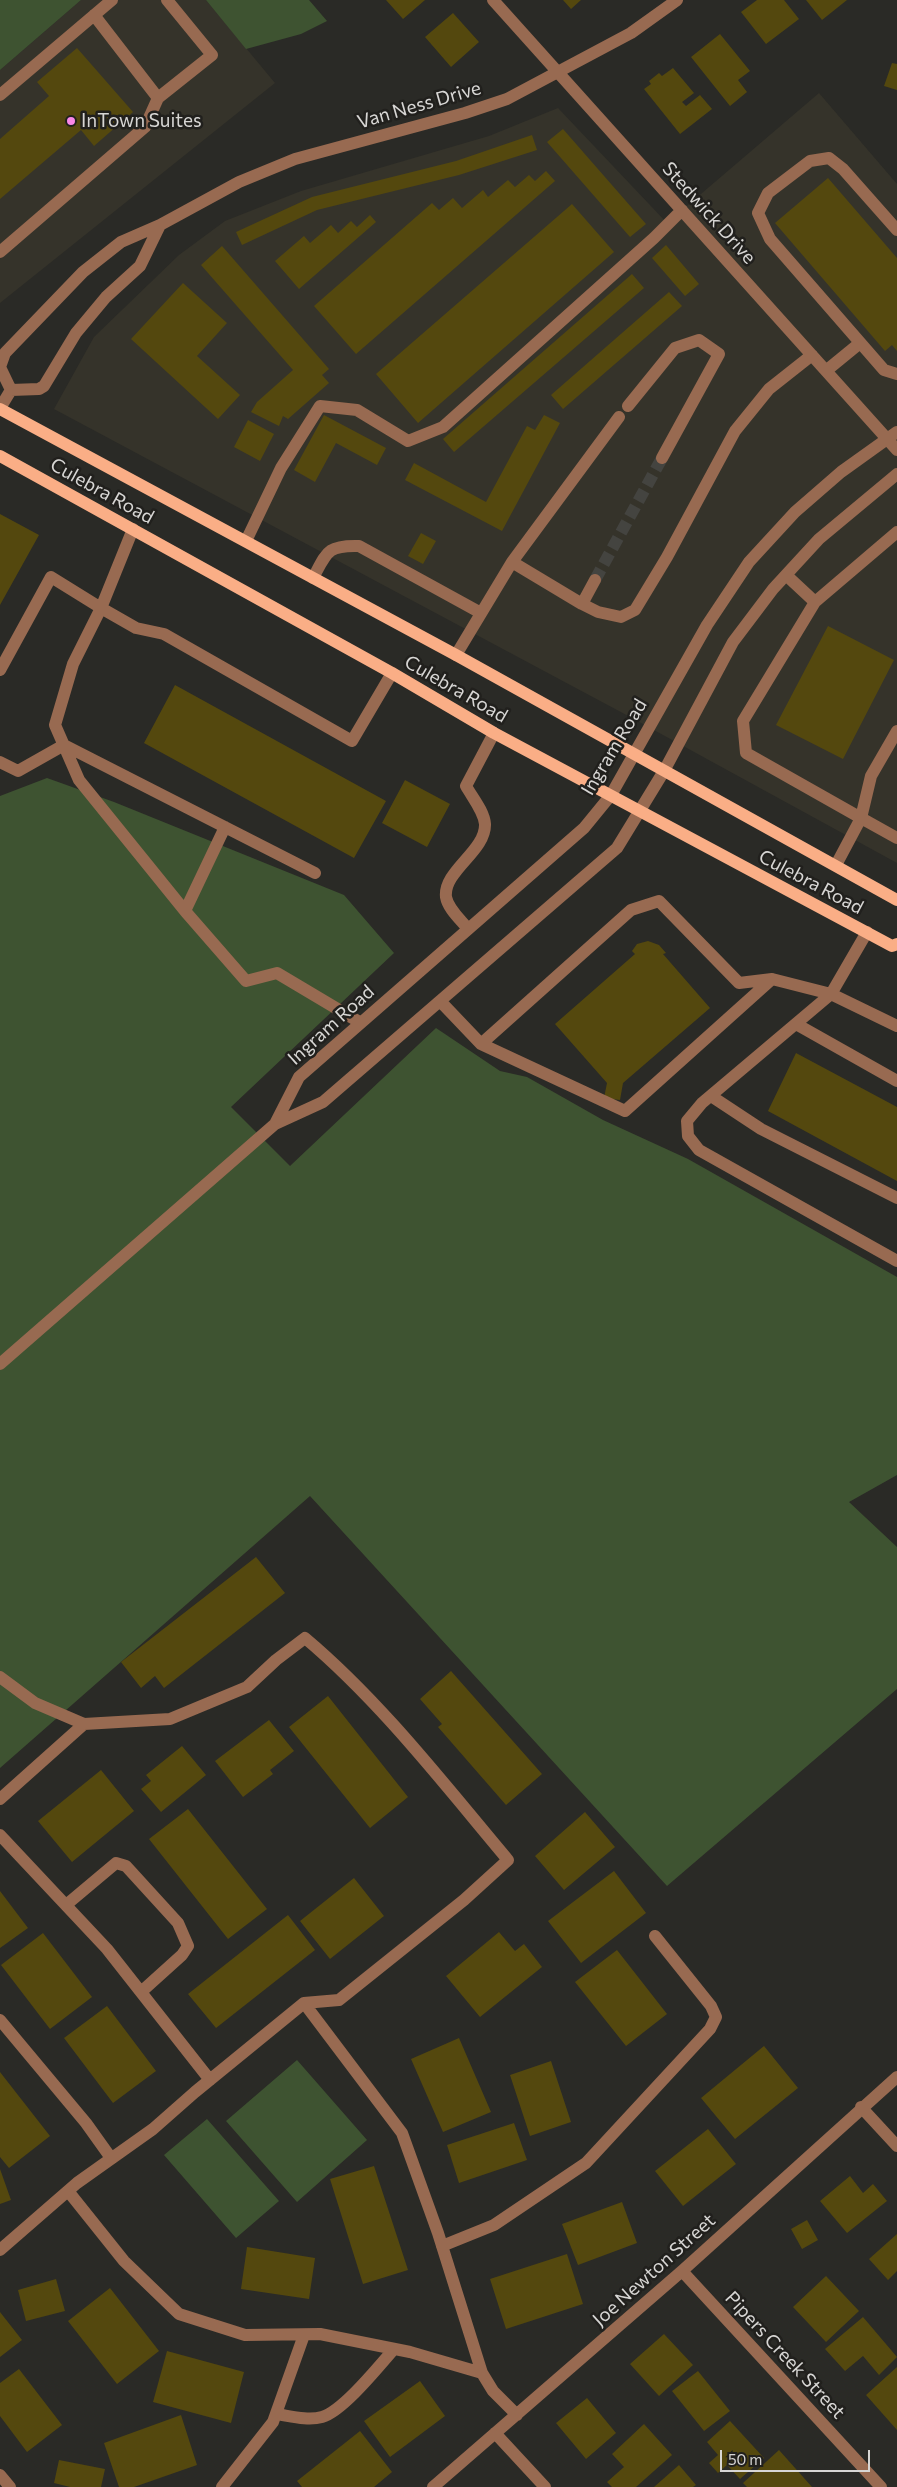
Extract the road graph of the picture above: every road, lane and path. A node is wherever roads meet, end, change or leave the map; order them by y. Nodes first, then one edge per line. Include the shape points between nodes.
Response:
1 (112, 0) edge
2 (167, 0) edge
3 (494, 0) edge
4 (677, 0) edge
5 (94, 15) junction
6 (557, 73) junction
7 (0, 95) edge
8 (158, 98) junction
9 (682, 210) junction
10 (160, 225) junction
11 (897, 230) edge
12 (0, 252) edge
13 (860, 343) junction
14 (812, 355) junction
15 (827, 370) junction
16 (897, 374) edge
17 (11, 390) junction
18 (628, 406) dead end
19 (0, 408) edge
20 (619, 417) dead end
21 (892, 435) edge
22 (897, 450) edge
23 (0, 456) edge
24 (662, 458) tunnel mouth
25 (897, 474) edge
26 (133, 530) junction
27 (897, 532) edge
28 (246, 542) junction
29 (512, 562) junction
30 (786, 575) junction
31 (313, 578) junction
32 (595, 580) tunnel mouth
33 (815, 602) junction
34 (582, 604) junction
35 (101, 608) junction
36 (481, 614) junction
37 (456, 655) junction
38 (0, 670) edge
39 (392, 672) junction
40 (897, 731) edge
41 (494, 733) junction
42 (64, 745) junction
43 (634, 755) junction
44 (0, 762) edge
45 (664, 771) junction
46 (611, 795) junction
47 (641, 812) junction
48 (861, 818) junction
49 (225, 827) junction
50 (897, 838) edge
51 (836, 866) junction
52 (315, 873) dead end
53 (897, 900) edge
54 (185, 912) junction
55 (468, 929) junction
56 (867, 932) junction
57 (897, 944) edge
58 (772, 979) junction
59 (831, 994) junction
60 (440, 1001) junction
61 (360, 1023) junction
62 (796, 1024) junction
63 (897, 1026) edge
64 (481, 1044) junction
65 (897, 1081) edge
66 (711, 1096) junction
67 (274, 1124) junction
68 (897, 1198) edge
69 (897, 1261) edge
70 (0, 1364) edge
71 (0, 1677) edge
72 (84, 1724) junction
73 (0, 1799) edge
74 (0, 1835) edge
75 (66, 1905) junction
76 (655, 1936) dead end
77 (141, 1992) junction
78 (304, 2004) junction
79 (0, 2020) edge
80 (897, 2077) edge
81 (210, 2080) junction
82 (861, 2107) junction
83 (897, 2146) edge
84 (111, 2158) junction
85 (68, 2190) junction
86 (442, 2246) junction
87 (0, 2250) edge
88 (682, 2271) junction
89 (304, 2334) junction
90 (394, 2349) junction
91 (482, 2373) junction
92 (276, 2414) junction
93 (517, 2415) junction
94 (495, 2433) junction
95 (0, 2475) edge
96 (10, 2487) edge
97 (222, 2487) edge
98 (433, 2487) edge
99 (545, 2487) edge
100 (882, 2487) edge

1 - 5 street
2 - 8 street via 212,55
3 - 6 street, Stedwick Drive
4 - 6 street, Van Ness Drive via 631,33
5 - 7 street
5 - 8 street
6 - 9 street, Stedwick Drive
6 - 10 street, Van Ness Drive via 507,99 465,113 296,159 239,182
8 - 12 street via 145,127
9 - 14 street, Stedwick Drive
9 - 28 street via 442,427 408,441 357,410 320,406 281,468
10 - 17 street via 140,266 106,297 76,333 44,386
10 - 17 street, Van Ness Drive via 121,242 83,272 5,353 0,366
11 - 13 street via 843,169 829,158 810,161 768,194 758,212 770,239
13 - 15 street
13 - 16 street via 884,370
14 - 15 street, Stedwick Drive
14 - 34 street via 769,389 735,431 635,610 621,618
15 - 21 street, Stedwick Drive
17 - 19 street
18 - 24 street via 674,348 699,340 719,354
19 - 28 main road, Culebra Road
20 - 29 street
21 - 22 street, Stedwick Drive
21 - 43 street, Ingram Road via 841,472 802,506 749,562 707,625
23 - 26 main road, Culebra Road
25 - 30 street, Ingram Road via 819,540
26 - 35 street
26 - 39 main road, Culebra Road
27 - 33 street
28 - 31 main road, Culebra Road
29 - 34 street
29 - 36 street
30 - 33 street
30 - 45 street, Ingram Road via 733,642
31 - 36 street via 326,552 343,545 359,546
31 - 37 main road, Culebra Road
32 - 34 street
33 - 48 street via 743,721 746,753
35 - 38 street via 50,577
35 - 39 street via 136,628 164,634 352,741
35 - 42 street via 73,664 55,725
36 - 37 street
37 - 43 main road, Culebra Road
39 - 41 main road, Culebra Road
40 - 48 street via 872,776
41 - 46 main road, Culebra Road
41 - 55 street via 466,786 485,822 484,836 448,884 446,898
42 - 44 street via 18,771
42 - 49 street
42 - 54 street via 79,780
43 - 45 main road, Culebra Road
43 - 46 street, Ingram Road
45 - 47 street, Ingram Road
45 - 51 main road, Culebra Road
46 - 47 main road, Culebra Road
46 - 55 street, Ingram Road via 584,828
47 - 56 main road, Culebra Road
47 - 60 street, Ingram Road via 617,848
48 - 50 street
48 - 51 street
49 - 52 street
49 - 54 street
51 - 53 main road, Culebra Road
54 - 61 street via 246,981 277,973
55 - 61 street, Ingram Road
56 - 57 main road, Culebra Road via 892,946
56 - 59 street
58 - 59 street
58 - 64 street via 625,1111
58 - 64 street via 739,983 659,901 631,910
59 - 62 street
59 - 63 street
60 - 64 street
60 - 67 street, Ingram Road via 323,1102
61 - 67 street, Ingram Road via 299,1077
62 - 65 street
62 - 66 street
66 - 68 street via 761,1129
66 - 69 street via 686,1121 688,1136 699,1150
67 - 70 street, Ingram Road
71 - 72 street via 35,1703
72 - 73 street
72 - 78 street via 170,1719 247,1687 305,1638 329,1658 408,1742 508,1860 464,1900 338,2000
74 - 75 street
75 - 77 street via 108,1949
75 - 77 street via 116,1863 126,1866 178,1923 188,1946
76 - 86 street via 711,2006 716,2017 710,2028 586,2163 494,2226
77 - 81 street
78 - 81 street
78 - 86 street via 402,2134
79 - 84 street
80 - 82 street, Joe Newton Street
81 - 84 street via 153,2129
82 - 83 street
82 - 88 street, Joe Newton Street
84 - 85 street
85 - 87 street
85 - 89 street via 124,2261 179,2314 245,2335
86 - 91 street
88 - 93 street, Joe Newton Street
88 - 100 street, Pipers Creek Street
89 - 90 street via 320,2334
89 - 92 street
90 - 91 street
90 - 92 street via 367,2381 324,2417
91 - 93 street via 493,2391
92 - 97 street
93 - 94 street, Joe Newton Street
94 - 98 street, Joe Newton Street
94 - 99 street
95 - 96 street

